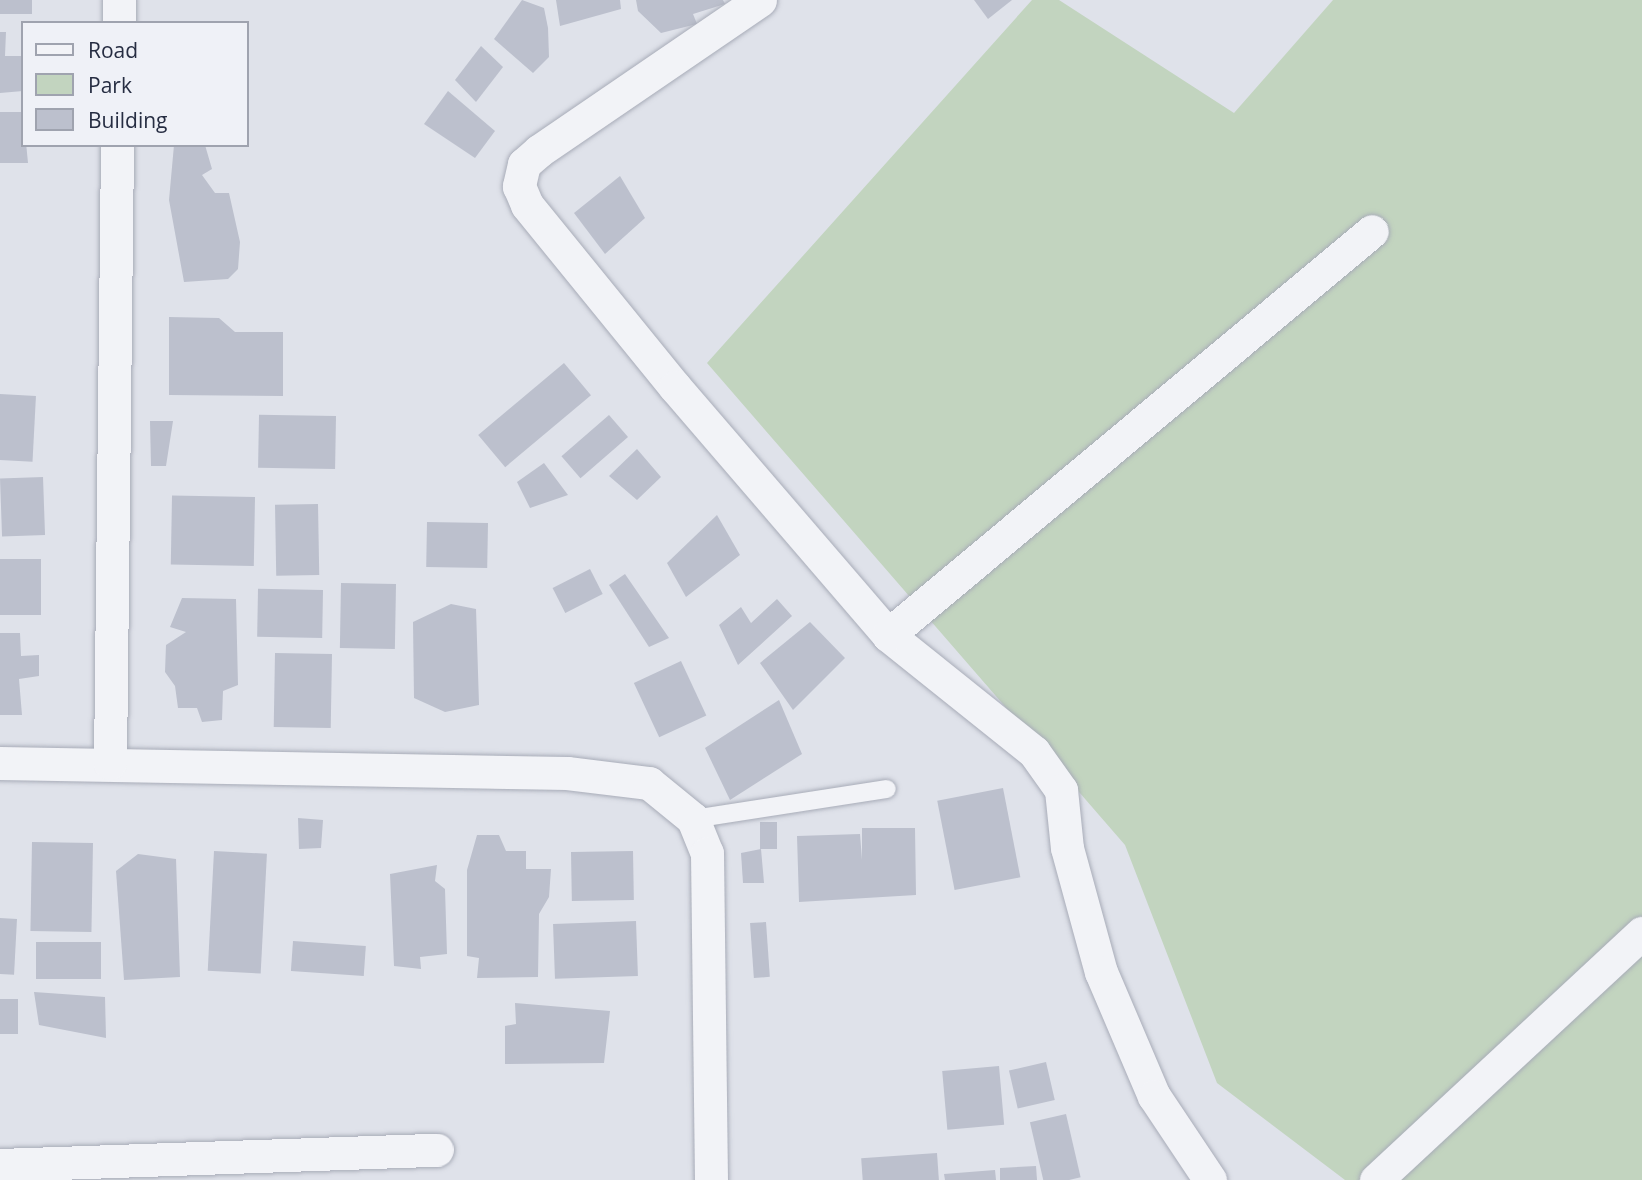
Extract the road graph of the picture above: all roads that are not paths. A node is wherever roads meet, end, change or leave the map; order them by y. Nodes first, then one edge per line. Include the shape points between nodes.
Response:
1 (119, 0) edge
2 (760, 0) edge
3 (119, 21) edge
4 (117, 147) edge
5 (1372, 232) dead end
6 (888, 635) junction
7 (110, 763) junction
8 (0, 764) edge
9 (887, 789) dead end
10 (693, 819) junction
11 (1642, 933) edge
12 (437, 1150) dead end
13 (0, 1165) edge
14 (711, 1180) edge
15 (1210, 1180) edge
16 (1376, 1180) edge

1 - 3 street
2 - 6 street via 539,151 524,164 519,186 675,387
4 - 7 street
5 - 6 street
6 - 15 street via 1034,752 1061,790 1066,848 1101,972 1154,1096
7 - 8 street
7 - 10 street via 631,779 671,796
9 - 10 lane
10 - 14 street via 707,853
11 - 16 street
12 - 13 street

